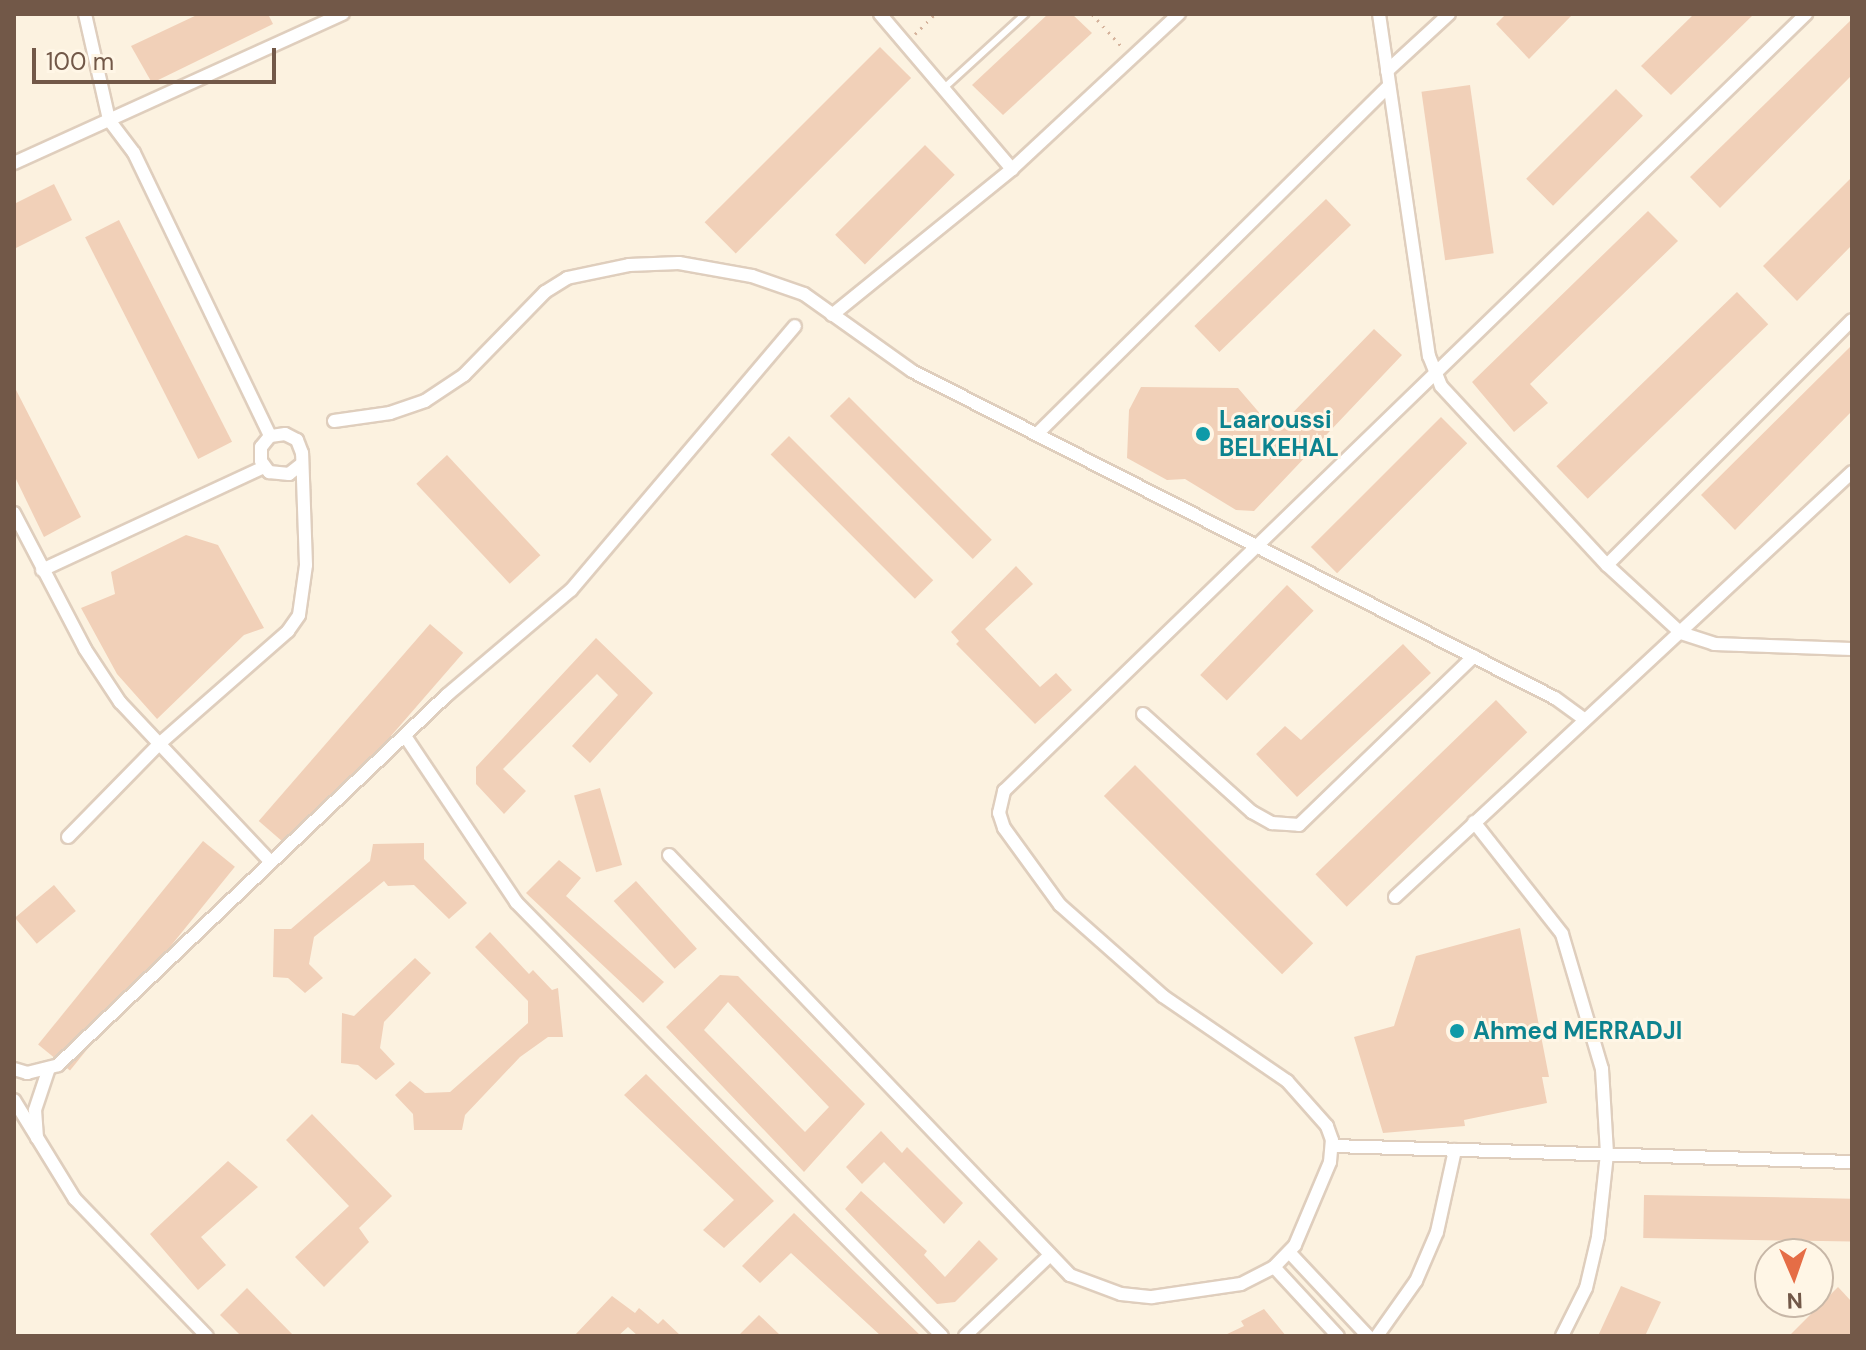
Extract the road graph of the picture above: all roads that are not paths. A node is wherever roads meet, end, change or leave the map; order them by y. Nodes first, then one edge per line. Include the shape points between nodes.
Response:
1 (85, 14) edge
2 (343, 14) edge
3 (880, 14) edge
4 (1025, 14) edge
5 (1379, 14) edge
6 (1449, 14) edge
7 (1806, 14) edge
8 (1175, 16) edge
9 (1387, 71) junction
10 (1389, 86) junction
11 (944, 88) junction
12 (109, 120) junction
13 (14, 163) edge
14 (1012, 169) junction
15 (832, 315) junction
16 (1852, 320) edge
17 (795, 326) dead end
18 (1435, 377) junction
19 (334, 421) dead end
20 (1039, 432) junction
21 (270, 436) junction
22 (299, 466) junction
23 (264, 467) junction
24 (1852, 472) edge
25 (14, 513) edge
26 (1257, 544) junction
27 (1607, 565) junction
28 (42, 570) junction
29 (1681, 633) junction
30 (1852, 649) edge
31 (1474, 656) junction
32 (1143, 714) dead end
33 (1583, 718) junction
34 (405, 736) junction
35 (158, 745) junction
36 (1474, 822) junction
37 (68, 837) dead end
38 (669, 855) dead end
39 (271, 862) junction
40 (1395, 897) dead end
41 (49, 1068) junction
42 (14, 1069) edge
43 (14, 1100) edge
44 (37, 1145) junction
45 (1333, 1146) junction
46 (1455, 1150) junction
47 (1607, 1154) junction
48 (1852, 1162) edge
49 (1289, 1252) junction
50 (1050, 1255) junction
51 (1274, 1267) junction
52 (207, 1336) edge
53 (942, 1336) edge
54 (965, 1336) edge
55 (1338, 1336) edge
56 (1368, 1336) edge
57 (1377, 1336) edge
58 (1562, 1336) edge

1 - 12 street
2 - 12 street
3 - 11 street
4 - 11 lane
5 - 9 street
6 - 9 street
7 - 18 street
8 - 14 street
9 - 10 street
10 - 18 street
10 - 20 street
11 - 14 street
12 - 13 street
12 - 21 street via 134,153
14 - 15 street
15 - 19 street via 804,294 708,267 667,263 589,272 545,292 464,375 425,401 390,413
15 - 20 street via 912,371
16 - 27 street
17 - 34 street via 571,590
18 - 26 street
18 - 27 street
20 - 26 street
21 - 22 street via 285,434 297,440
21 - 23 street via 259,454
22 - 23 street via 282,476
22 - 35 street via 306,565 299,615 288,631
23 - 28 street
24 - 29 street
25 - 28 street
26 - 31 street
26 - 45 street via 1010,783 999,813 1004,828 1060,905 1163,996 1287,1081 1312,1104
27 - 29 street
28 - 35 street via 112,689
29 - 30 street via 1714,644
29 - 33 street
31 - 32 street via 1299,825 1272,823 1252,812
31 - 33 street
33 - 36 street
34 - 39 street
34 - 53 street via 516,902
35 - 37 street
35 - 39 street
36 - 40 street
36 - 47 street via 1534,893 1562,934 1577,971 1602,1069
38 - 50 street
39 - 41 street
41 - 42 street via 27,1073
41 - 44 street via 35,1110
43 - 44 street
44 - 52 street via 75,1199
45 - 46 street
45 - 49 street
46 - 47 street
46 - 57 street via 1437,1232 1416,1281
47 - 48 street
47 - 58 street via 1586,1288
49 - 51 street
49 - 56 street
50 - 51 street via 1070,1275 1095,1286 1152,1297 1241,1284
50 - 54 street
51 - 55 street

